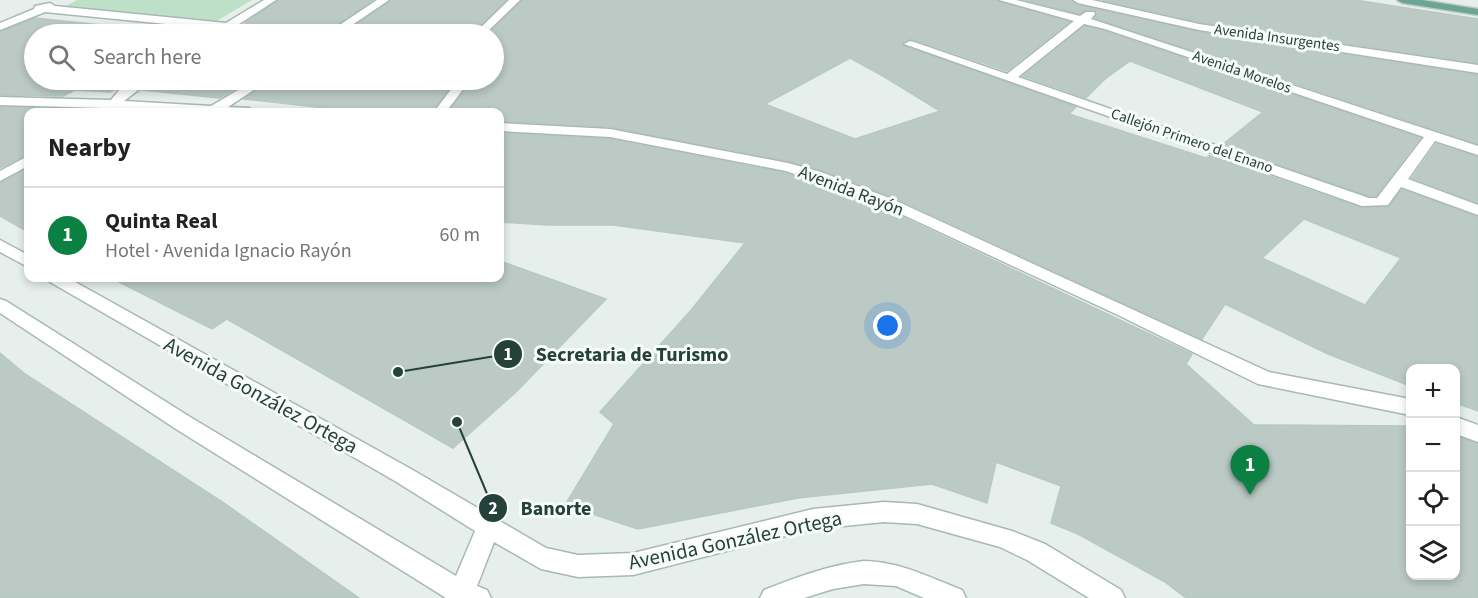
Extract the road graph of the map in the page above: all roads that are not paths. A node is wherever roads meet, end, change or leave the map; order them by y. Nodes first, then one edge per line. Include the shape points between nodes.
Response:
1 (272, 0) edge
2 (384, 0) edge
3 (515, 0) edge
4 (1004, 0) edge
5 (1078, 0) edge
6 (1402, 0) edge
7 (60, 1) edge
8 (1102, 6) junction
9 (43, 8) junction
10 (1478, 12) edge
11 (1082, 18) junction
12 (0, 22) edge
13 (200, 24) edge
14 (234, 24) edge
15 (347, 24) edge
16 (490, 24) edge
17 (0, 27) edge
18 (910, 44) dead end
19 (1478, 69) edge
20 (1009, 78) junction
21 (128, 90) edge
22 (246, 90) edge
23 (456, 90) edge
24 (0, 101) edge
25 (110, 108) edge
26 (217, 108) edge
27 (443, 108) edge
28 (504, 127) edge
29 (1432, 136) junction
30 (1478, 152) edge
31 (24, 162) edge
32 (0, 177) edge
33 (1399, 181) junction
34 (1478, 210) edge
35 (0, 245) edge
36 (24, 260) edge
37 (63, 282) edge
38 (0, 306) edge
39 (1406, 406) edge
40 (1460, 427) edge
41 (1478, 434) edge
42 (489, 526) junction
43 (466, 596) edge
44 (773, 598) edge
45 (953, 598) edge
46 (1112, 598) edge

1 - 14 street
2 - 15 street
3 - 16 street
4 - 11 street, Avenida Morelos
5 - 8 street, Avenida Insurgentes
6 - 10 main road
7 - 9 street
8 - 11 street
8 - 19 street, Avenida Insurgentes via 1199,27
9 - 12 street
9 - 13 street
9 - 17 street
11 - 20 street
11 - 29 street, Avenida Morelos
18 - 20 street, Callejón Primero del Enano
20 - 33 street, Callejón Primero del Enano via 1368,203 1383,202
21 - 25 street
22 - 26 street
23 - 27 street
24 - 25 street
28 - 39 street, Avenida Rayón via 609,133 816,175 887,202 1265,379
29 - 30 street, Avenida Morelos
29 - 33 street
31 - 32 street
33 - 34 street
35 - 36 street
37 - 42 street, Avenida González Ortega
38 - 43 street
40 - 41 street
42 - 43 street
42 - 46 street, Avenida González Ortega via 541,558 589,566 633,564 813,519 884,512 917,514 1004,538 1036,552
44 - 45 street via 810,583 857,573 896,575

